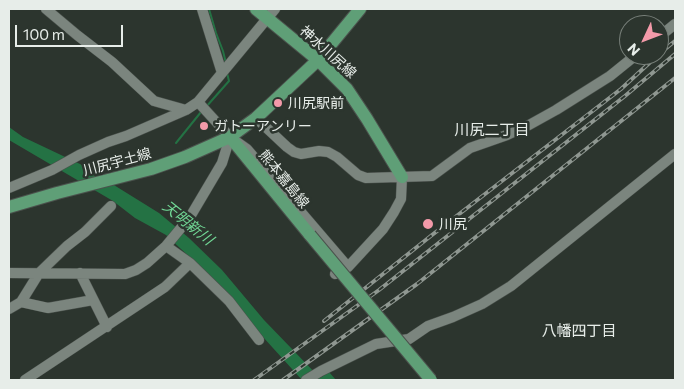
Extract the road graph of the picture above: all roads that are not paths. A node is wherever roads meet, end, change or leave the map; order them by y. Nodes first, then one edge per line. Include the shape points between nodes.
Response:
1 (46, 9) edge
2 (202, 9) edge
3 (256, 9) edge
4 (275, 9) edge
5 (360, 9) edge
6 (267, 19) junction
7 (318, 60) junction
8 (624, 65) edge
9 (222, 74) junction
10 (198, 102) junction
11 (186, 110) junction
12 (256, 118) junction
13 (230, 137) junction
14 (675, 154) edge
15 (402, 177) junction
16 (9, 188) edge
17 (111, 206) dead end
18 (9, 207) edge
19 (166, 246) junction
20 (190, 263) junction
21 (348, 267) junction
22 (39, 273) junction
23 (80, 273) junction
24 (9, 274) edge
25 (93, 300) junction
26 (21, 302) junction
27 (9, 309) edge
28 (107, 327) junction
29 (259, 340) dead end
30 (25, 380) edge
31 (306, 380) edge
32 (431, 380) edge

1 - 11 street via 154,101
2 - 9 street
3 - 6 main road, 神水川尻線
4 - 6 street
5 - 7 main road
6 - 7 main road, 神水川尻線
6 - 9 street
7 - 12 main road
7 - 15 main road, 神水川尻線 via 347,89
8 - 15 street via 529,125 470,148 432,176
9 - 10 street
10 - 11 street
10 - 13 street
11 - 16 street
12 - 13 main road
12 - 15 street via 294,152 328,152 366,178
13 - 18 main road, 川尻宇土線 via 151,169
13 - 19 street via 222,163 190,217
13 - 21 street via 247,148
13 - 21 street via 243,162 336,275
13 - 32 main road, 熊本嘉島線, bridge
14 - 31 street via 511,286 482,304 428,326 409,339 376,344
15 - 21 street via 401,198 394,212
17 - 22 street
19 - 20 street
19 - 23 street via 147,263 125,274
20 - 28 street via 165,287
20 - 29 street via 229,301
22 - 23 street
22 - 24 street
22 - 26 street
23 - 25 street
25 - 26 street via 48,308
25 - 28 street
26 - 27 street
28 - 30 street

